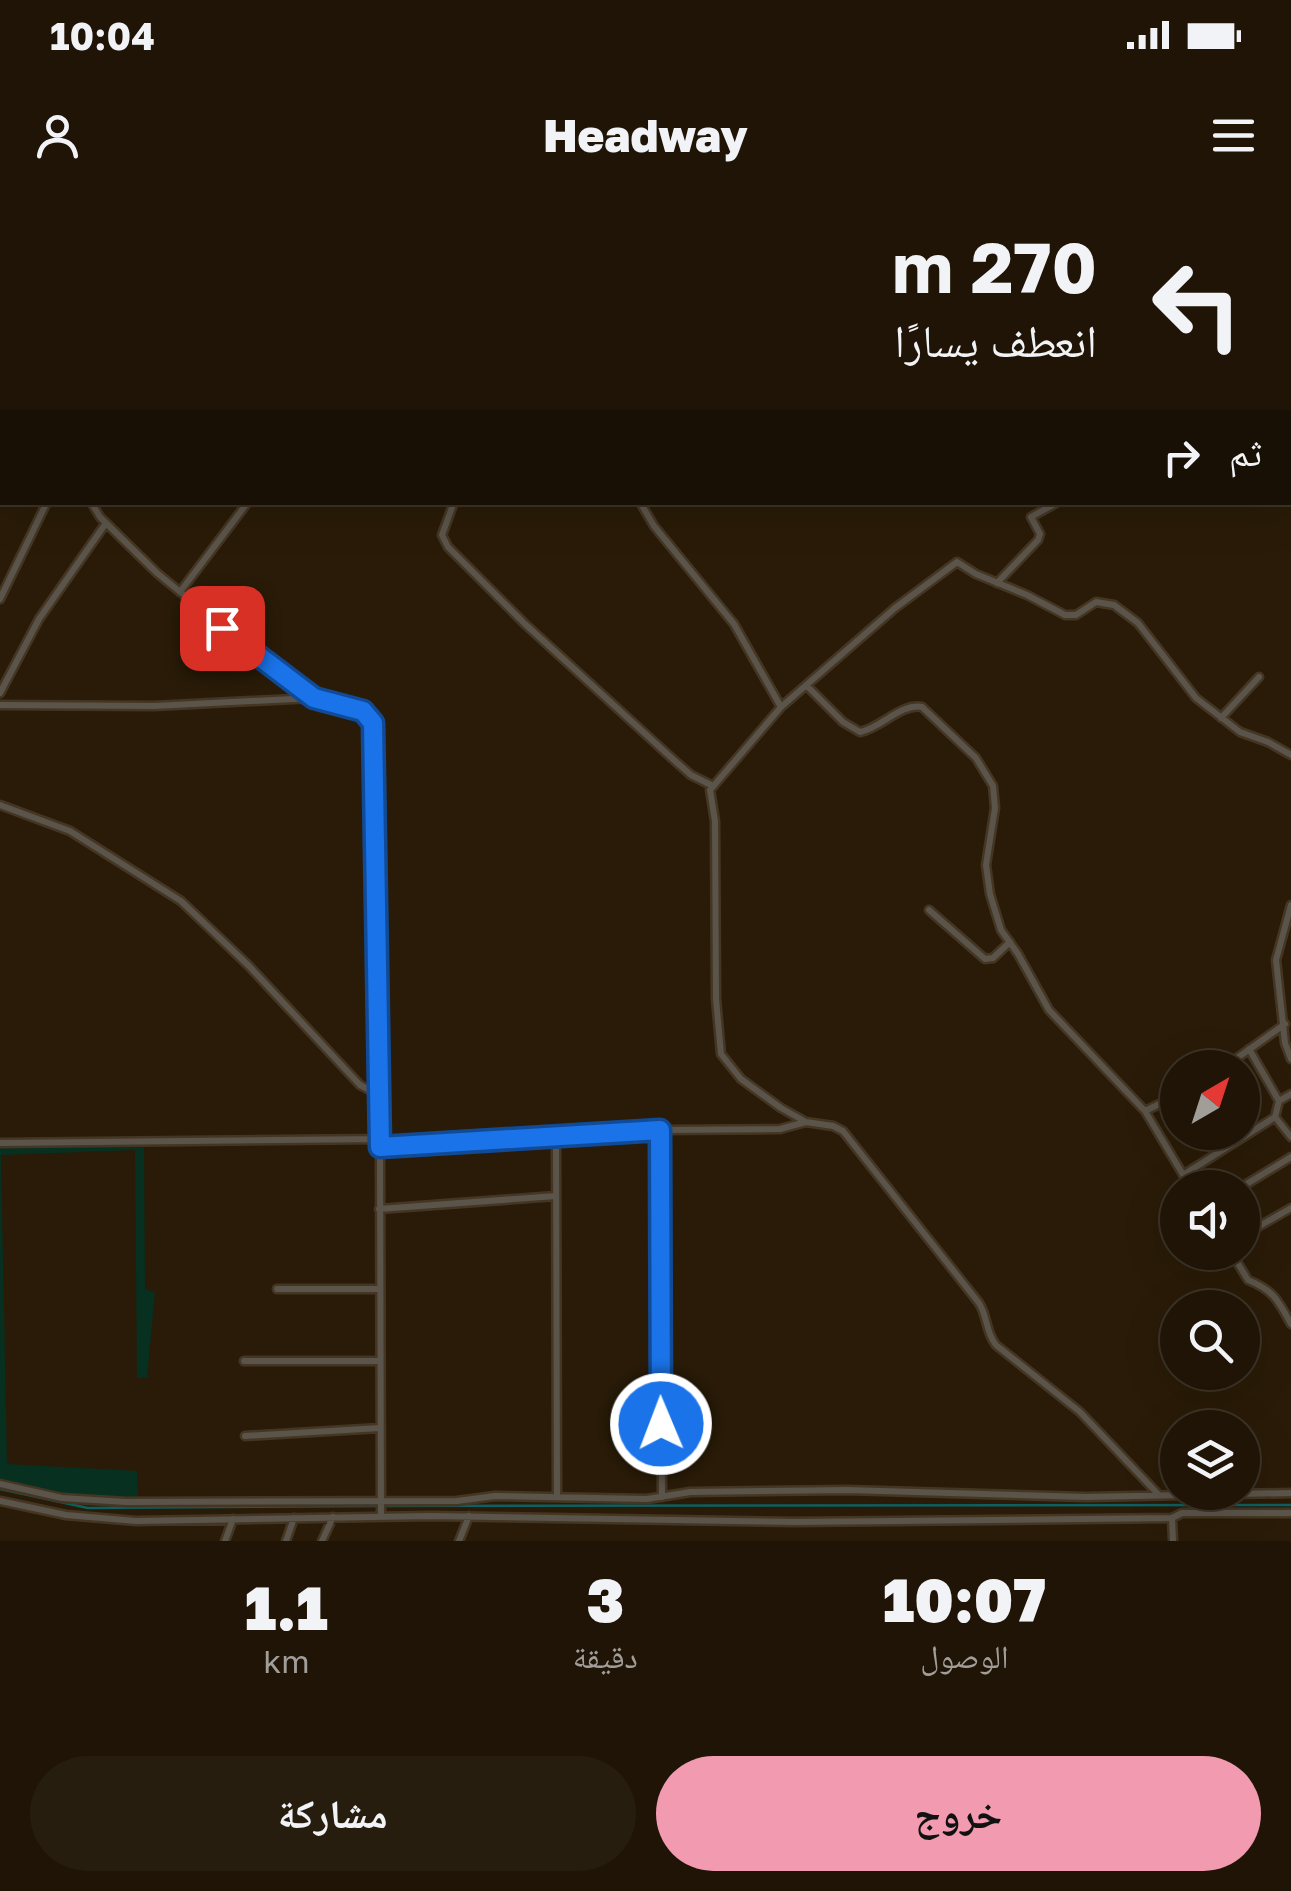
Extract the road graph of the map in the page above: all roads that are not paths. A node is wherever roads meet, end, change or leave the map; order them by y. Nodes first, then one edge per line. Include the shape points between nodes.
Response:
1 (47, 505) edge
2 (93, 505) edge
3 (246, 505) edge
4 (453, 505) edge
5 (642, 505) edge
6 (1052, 505) edge
7 (106, 523) junction
8 (997, 583) junction
9 (180, 592) junction
10 (0, 600) edge
11 (1258, 677) dead end
12 (807, 686) junction
13 (0, 693) edge
14 (314, 698) junction
15 (0, 705) edge
16 (781, 707) junction
17 (1222, 718) junction
18 (1291, 755) edge
19 (711, 785) junction
20 (0, 805) edge
21 (1291, 906) edge
22 (929, 910) dead end
23 (1010, 942) junction
24 (1285, 1024) junction
25 (1249, 1049) joint
26 (1291, 1059) edge
27 (377, 1094) junction
28 (1291, 1094) edge
29 (1280, 1101) junction
30 (1160, 1104) edge
31 (1145, 1112) junction
32 (1275, 1116) junction
33 (806, 1122) junction
34 (1260, 1123) edge
35 (660, 1130) junction
36 (556, 1136) junction
37 (1291, 1137) edge
38 (379, 1143) junction
39 (0, 1144) edge
40 (1218, 1151) edge
41 (1291, 1157) edge
42 (1180, 1170) edge
43 (1190, 1170) edge
44 (1260, 1176) edge
45 (556, 1196) junction
46 (1291, 1208) edge
47 (379, 1209) junction
48 (1260, 1226) edge
49 (1242, 1270) edge
50 (277, 1289) dead end
51 (380, 1289) junction
52 (1291, 1324) edge
53 (244, 1361) dead end
54 (380, 1362) junction
55 (380, 1428) junction
56 (245, 1436) dead end
57 (0, 1484) edge
58 (1291, 1493) edge
59 (1158, 1494) junction
60 (558, 1497) junction
61 (662, 1497) junction
62 (0, 1501) edge
63 (381, 1509) junction
64 (1291, 1513) edge
65 (469, 1516) junction
66 (333, 1517) junction
67 (234, 1518) junction
68 (294, 1518) junction
69 (1172, 1518) junction
70 (225, 1541) edge
71 (286, 1541) edge
72 (322, 1541) edge
73 (459, 1541) edge
74 (1174, 1541) edge

1 - 10 street
2 - 7 street
3 - 9 street
4 - 19 street via 442,535 448,547 690,775
5 - 16 street via 729,617
6 - 8 street via 1032,516 1038,540
7 - 9 street
7 - 13 street via 40,619
8 - 12 street via 956,563
8 - 17 street via 1070,616 1096,602 1114,605
9 - 14 street
11 - 17 street
12 - 16 street
12 - 23 street via 860,732 916,705 982,764 995,798 986,865 990,894
14 - 15 street
14 - 27 street via 363,711 373,723
16 - 19 street
17 - 18 street
19 - 33 street via 721,1054 756,1092
20 - 27 street via 70,830 181,900 360,1085
21 - 24 street via 1276,960
22 - 23 street via 985,959
23 - 31 street via 1050,1010
24 - 25 street
24 - 26 street
25 - 29 street
27 - 38 street
28 - 29 street
29 - 32 street
30 - 31 street
31 - 42 street
32 - 34 street
32 - 37 street
33 - 35 street via 780,1129
33 - 59 street via 833,1126 849,1138 979,1303 996,1345 1080,1412
35 - 36 street
35 - 61 street
36 - 38 street
36 - 45 street
38 - 39 street
38 - 47 street
40 - 43 street
41 - 44 street
45 - 47 street
45 - 60 street
46 - 48 street
47 - 51 street
49 - 52 street via 1274,1296
50 - 51 street
51 - 54 street
53 - 54 street
54 - 55 street
55 - 56 street
55 - 63 street
57 - 63 street via 85,1500
58 - 59 street
59 - 61 street via 847,1490
60 - 61 street
60 - 63 street
62 - 67 street via 90,1519
63 - 65 street
63 - 66 street
64 - 69 street via 1182,1512
65 - 69 street via 794,1522
65 - 73 street
66 - 68 street
66 - 72 street
67 - 68 street
67 - 70 street
68 - 71 street
69 - 74 street

